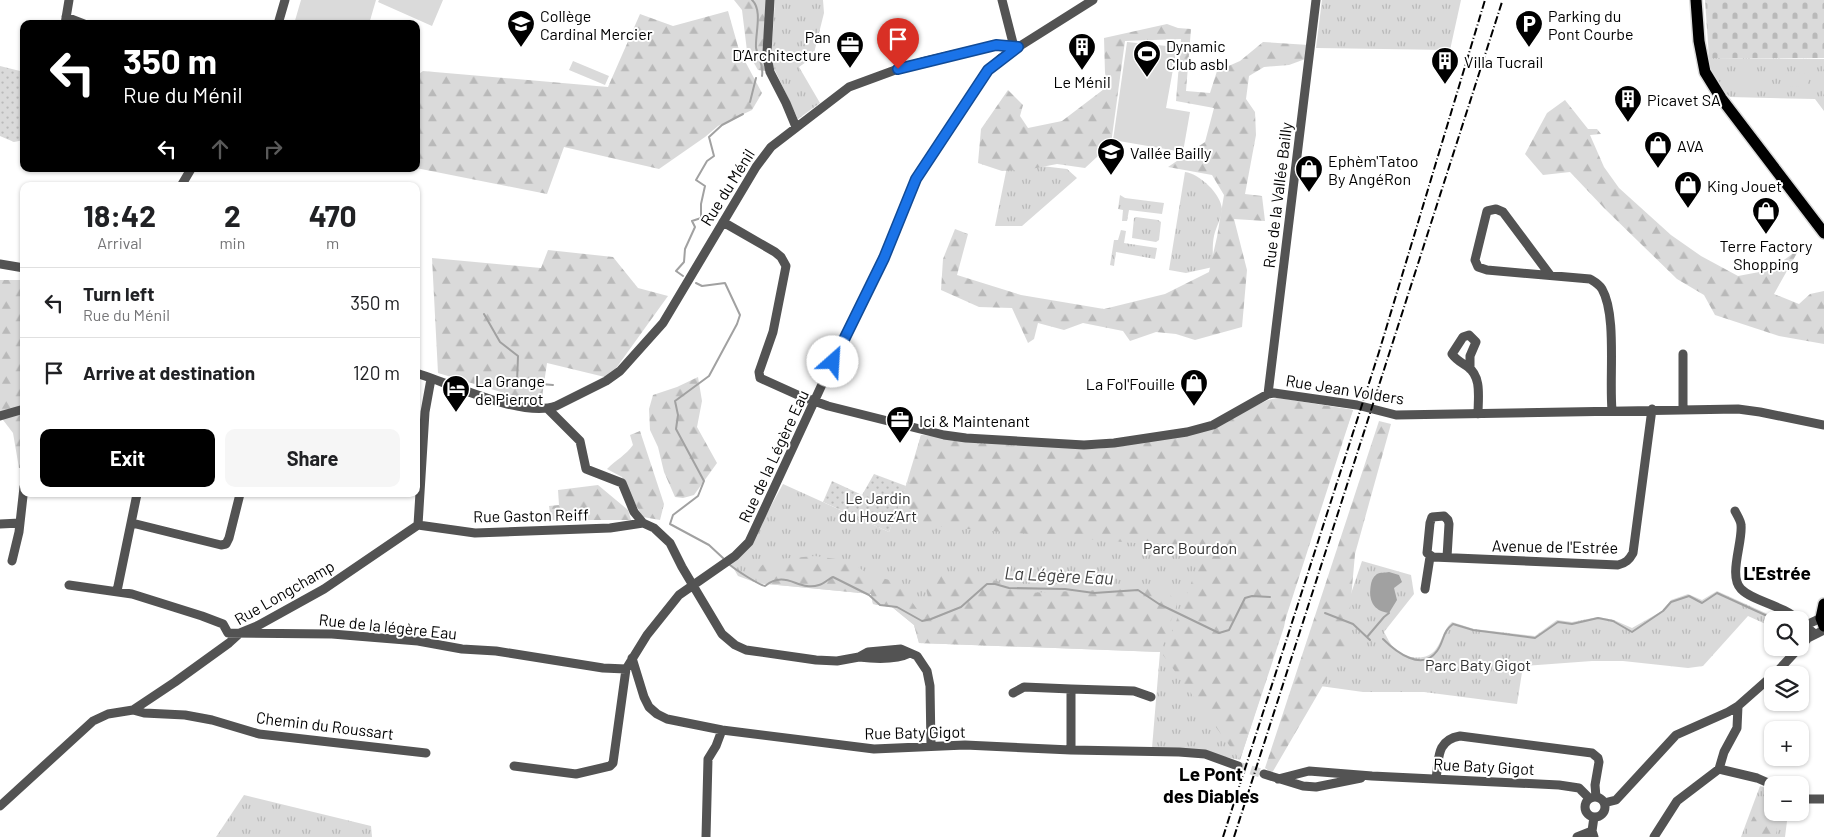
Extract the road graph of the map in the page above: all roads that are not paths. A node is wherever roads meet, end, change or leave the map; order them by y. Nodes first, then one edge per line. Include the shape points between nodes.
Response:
1 (69, 0) edge
2 (285, 0) edge
3 (770, 0) edge
4 (1002, 0) edge
5 (1093, 0) edge
6 (1316, 0) edge
7 (1696, 0) edge
8 (66, 20) edge
9 (279, 20) edge
10 (1016, 47) junction
11 (796, 127) junction
12 (723, 222) junction
13 (1824, 233) edge
14 (0, 264) edge
15 (20, 267) edge
16 (1550, 275) junction
17 (1683, 354) dead end
18 (1470, 369) dead end
19 (420, 375) edge
20 (431, 379) junction
21 (1268, 394) junction
22 (815, 401) junction
23 (548, 409) junction
24 (20, 410) edge
25 (1612, 410) junction
26 (1652, 410) junction
27 (1683, 410) junction
28 (1478, 414) junction
29 (0, 416) edge
30 (1824, 425) edge
31 (420, 442) edge
32 (23, 497) edge
33 (136, 497) edge
34 (239, 497) edge
35 (419, 497) edge
36 (1735, 511) dead end
37 (20, 523) junction
38 (132, 523) junction
39 (643, 523) junction
40 (0, 524) edge
41 (418, 525) junction
42 (1430, 557) junction
43 (1447, 557) junction
44 (12, 561) dead end
45 (693, 584) junction
46 (70, 585) dead end
47 (1425, 589) dead end
48 (116, 591) junction
49 (1824, 604) edge
50 (1785, 611) edge
51 (1809, 622) edge
52 (1823, 622) edge
53 (1809, 629) edge
54 (1824, 630) edge
55 (240, 633) junction
56 (1815, 634) junction
57 (1809, 639) edge
58 (1791, 656) edge
59 (632, 658) junction
60 (1782, 666) edge
61 (626, 668) junction
62 (1764, 684) edge
63 (1071, 689) junction
64 (1012, 693) dead end
65 (1151, 697) dead end
66 (1738, 706) junction
67 (133, 710) junction
68 (722, 730) junction
69 (931, 746) junction
70 (1071, 750) junction
71 (426, 753) dead end
72 (514, 766) dead end
73 (1238, 766) tunnel mouth
74 (1719, 769) junction
75 (1264, 774) tunnel mouth
76 (1372, 776) junction
77 (1436, 778) junction
78 (1278, 779) junction
79 (1764, 781) edge
80 (1593, 798) junction
81 (1824, 799) edge
82 (1809, 800) edge
83 (1604, 803) junction
84 (0, 806) edge
85 (1594, 817) junction
86 (1593, 834) edge
87 (706, 837) edge
88 (1577, 837) edge
89 (1654, 837) edge

1 - 8 street
2 - 9 street
3 - 11 street via 767,53 770,72
4 - 10 street
5 - 10 street
6 - 21 street, Rue de la Vallée Bailly
7 - 13 main road via 1704,72
10 - 11 street, Rue du Ménil via 996,45 898,69 849,87
10 - 22 street, Rue de la Légère Eau via 988,70 916,179 884,258
11 - 12 street, Rue du Ménil via 763,157
12 - 22 street, Rue Jean Volders via 775,252 786,266 760,378
12 - 23 street, Rue du Ménil via 674,306 642,348 606,381
14 - 15 street
16 - 16 street via 1478,267 1475,260 1487,212 1496,209 1503,212
16 - 25 street via 1590,279 1602,289 1610,313
17 - 27 street
18 - 28 street via 1478,384
19 - 20 street
20 - 23 street via 516,406
20 - 31 street
21 - 22 street, Rue Jean Volders via 1220,422 1187,432 1114,444 1084,445 944,435
21 - 28 street, Rue Jean Volders via 1357,405 1396,415
22 - 45 street, Rue de la Légère Eau via 749,542 735,556
23 - 39 street via 580,441 586,469 622,483 634,512
24 - 29 street
25 - 26 street, Rue Jean Volders
25 - 28 street, Rue Jean Volders
26 - 27 street, Rue Jean Volders
26 - 43 street, Avenue de l'Estrée via 1633,553 1625,563
27 - 30 street, Rue Jean Volders via 1746,409
32 - 37 street
33 - 38 street
34 - 38 street via 226,544
35 - 41 street
36 - 50 street via 1741,524 1735,577 1739,587
37 - 40 street
37 - 44 street
38 - 48 street
39 - 41 street, Rue Gaston Reiff via 610,528 475,533
39 - 45 street via 654,528 670,543
41 - 55 street, Rue Longchamp via 324,589 259,626
42 - 43 street, Avenue de l'Estrée
42 - 43 street via 1427,553 1430,523 1432,517 1438,515 1444,516 1449,524
42 - 47 street
45 - 59 street, Rue de la Légère Eau via 679,595
45 - 69 street via 722,634 746,650 837,661 868,652 902,650 917,656 927,671 930,686
46 - 48 street
48 - 55 street via 197,614 223,624 228,633
49 - 52 main road
51 - 52 street
53 - 56 street
54 - 56 street
55 - 61 street, Rue de la légère Eau via 418,641 603,668
55 - 67 street, Rue Longchamp
56 - 57 street
58 - 60 street
59 - 61 street, Rue de la Légère Eau
59 - 68 street, Rue Baty Gigot via 649,707 657,714
61 - 72 street via 615,759 610,766 567,774
62 - 66 street
63 - 64 street via 1024,688
63 - 65 street via 1134,691
63 - 70 street
66 - 74 street via 1737,728
66 - 83 street via 1676,735 1616,800
67 - 71 street, Chemin du Roussart via 212,720 259,734
67 - 84 street, Rue Longchamp via 108,714 93,721
68 - 69 street, Rue Baty Gigot via 854,748
68 - 87 street via 707,764
69 - 70 street, Rue Baty Gigot
70 - 73 street, Rue Baty Gigot via 1205,754
74 - 79 street
74 - 89 street via 1677,801
75 - 78 street, Rue Baty Gigot
76 - 77 street, Rue Baty Gigot
76 - 78 street, Rue Baty Gigot via 1309,771
76 - 78 street, Rue Baty Gigot via 1316,787
77 - 80 street, Rue Baty Gigot via 1559,785 1579,788
77 - 80 street via 1442,746 1448,739 1460,736 1592,753 1598,758
80 - 83 street
80 - 85 street via 1586,802 1585,810
81 - 82 street
83 - 85 street via 1602,814
85 - 86 street
86 - 88 street

